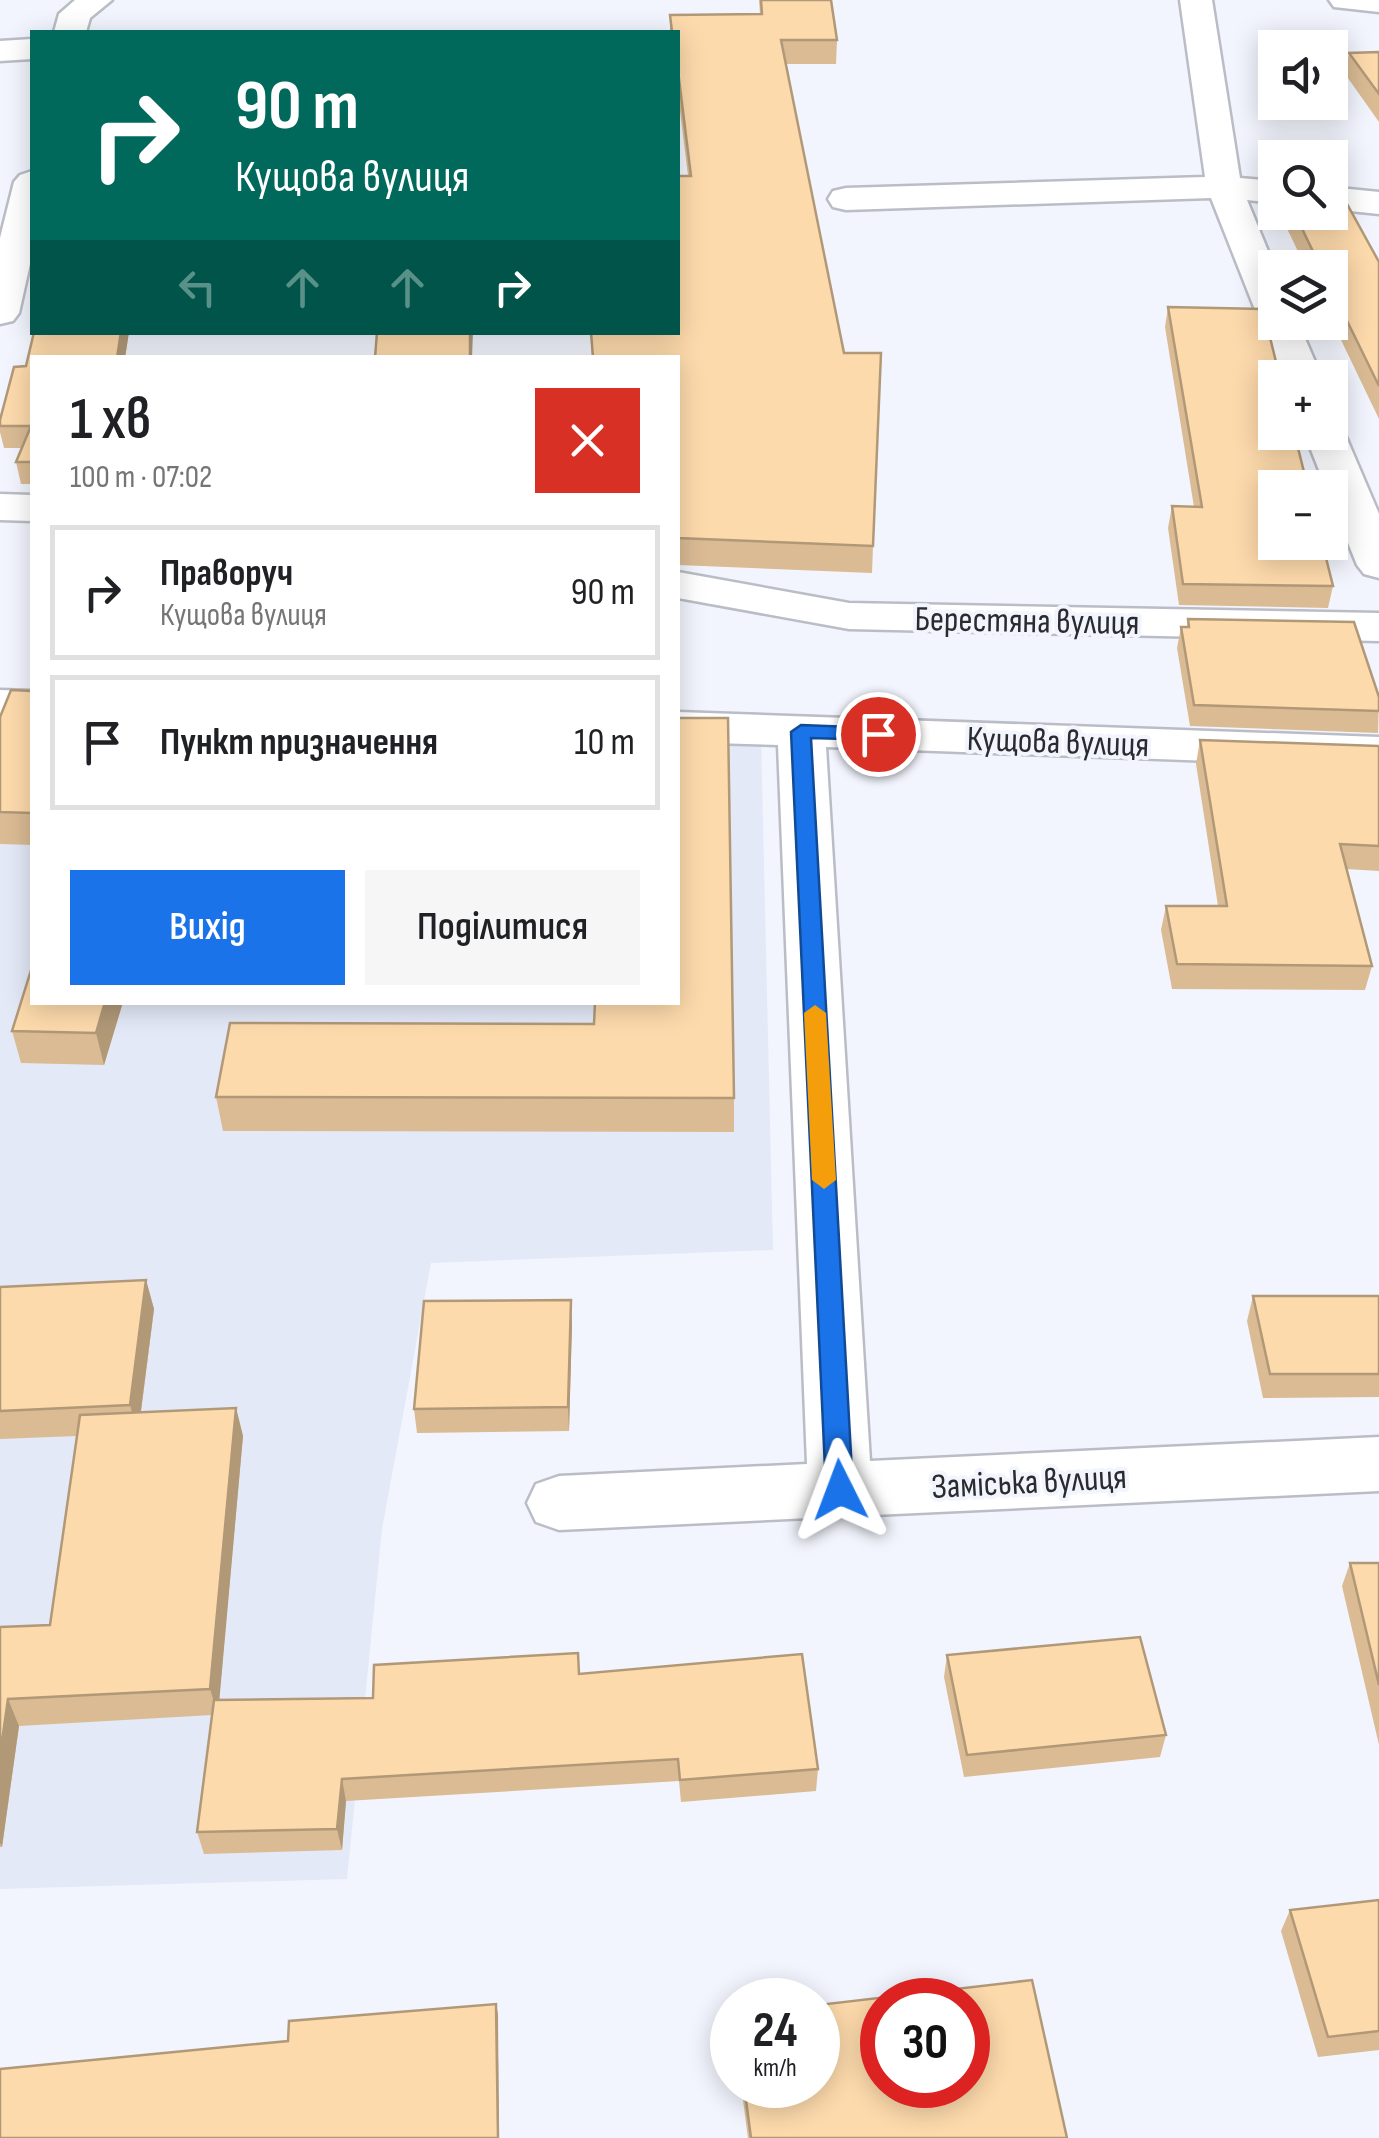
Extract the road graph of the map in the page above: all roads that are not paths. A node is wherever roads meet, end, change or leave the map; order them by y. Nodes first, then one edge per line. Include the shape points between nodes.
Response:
1 (96, 0) edge
2 (1196, 0) edge
3 (1345, 0) edge
4 (1379, 3) edge
5 (70, 30) edge
6 (30, 49) edge
7 (0, 51) edge
8 (1224, 188) junction
9 (1258, 191) edge
10 (30, 199) edge
11 (846, 199) dead end
12 (1348, 199) edge
13 (1379, 202) edge
14 (23, 257) edge
15 (1258, 271) edge
16 (0, 313) edge
17 (1331, 450) edge
18 (0, 506) edge
19 (30, 508) edge
20 (1379, 565) edge
21 (680, 585) edge
22 (1379, 627) edge
23 (0, 704) edge
24 (30, 705) edge
25 (680, 727) edge
26 (801, 732) junction
27 (1379, 752) edge
28 (1379, 1464) edge
29 (840, 1490) junction
30 (558, 1503) dead end

1 - 5 street via 74,14
2 - 8 street
3 - 4 street
6 - 7 street
8 - 9 street
8 - 11 street
8 - 15 street
10 - 14 street
12 - 13 street
14 - 16 street
17 - 20 street
18 - 19 street
21 - 22 street, Берестяна вулиця via 849,616
23 - 24 street
25 - 26 street, Кущова вулиця
26 - 27 street, Кущова вулиця
26 - 29 street
28 - 29 street, Заміська вулиця
29 - 30 street, Заміська вулиця

